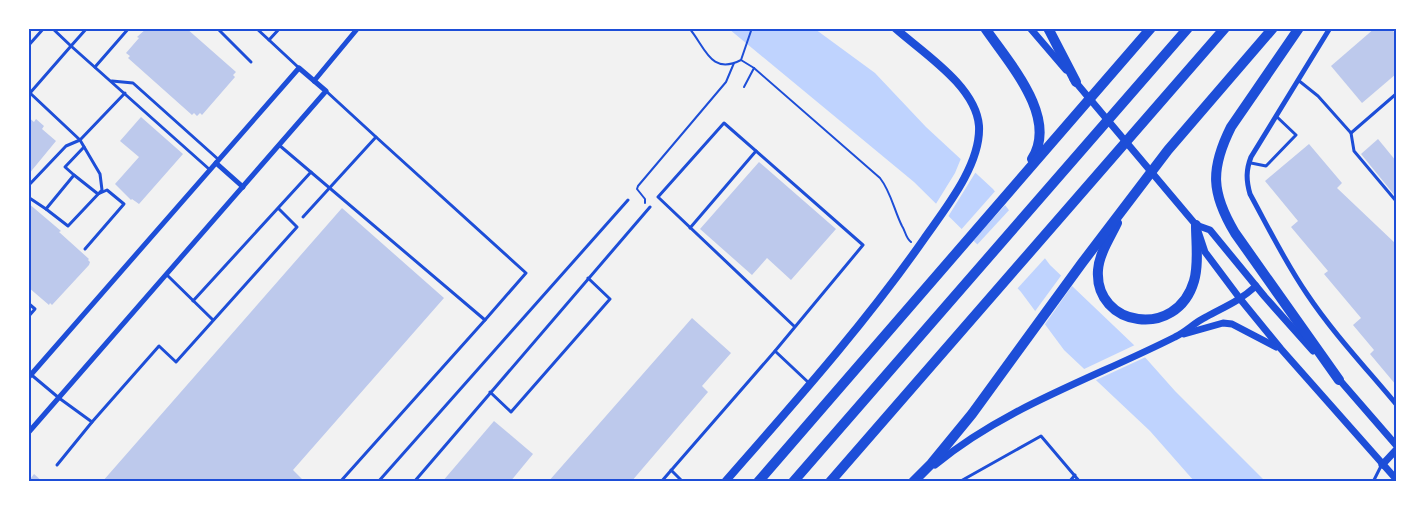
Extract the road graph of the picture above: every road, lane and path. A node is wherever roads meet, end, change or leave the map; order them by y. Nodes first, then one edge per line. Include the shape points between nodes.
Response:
1 (44, 28) edge
2 (52, 28) edge
3 (87, 28) edge
4 (129, 28) edge
5 (217, 28) edge
6 (256, 28) edge
7 (280, 28) edge
8 (358, 28) edge
9 (689, 28) edge
10 (752, 28) edge
11 (895, 28) edge
12 (985, 28) edge
13 (1030, 28) edge
14 (1048, 28) edge
15 (1151, 28) edge
16 (1188, 28) edge
17 (1225, 28) edge
18 (1273, 28) edge
19 (1299, 28) edge
20 (1330, 28) edge
21 (269, 40) junction
22 (28, 46) edge
23 (71, 46) junction
24 (741, 60) junction
25 (251, 62) dead end
26 (734, 63) junction
27 (95, 67) junction
28 (299, 68) junction
29 (754, 68) junction
30 (1298, 80) junction
31 (110, 81) junction
32 (314, 81) junction
33 (1076, 82) junction
34 (744, 87) dead end
35 (326, 92) junction
36 (125, 93) junction
37 (29, 94) edge
38 (1396, 94) edge
39 (1276, 116) junction
40 (1350, 134) junction
41 (376, 136) junction
42 (80, 140) junction
43 (279, 145) junction
44 (84, 147) junction
45 (756, 151) junction
46 (217, 162) junction
47 (1249, 162) junction
48 (210, 170) junction
49 (311, 172) junction
50 (74, 175) junction
51 (28, 186) edge
52 (243, 187) junction
53 (1014, 187) junction
54 (330, 188) junction
55 (98, 194) junction
56 (28, 197) edge
57 (628, 200) dead end
58 (1129, 200) junction
59 (1396, 201) edge
60 (650, 207) joint
61 (279, 208) junction
62 (46, 209) junction
63 (303, 217) dead end
64 (1196, 225) junction
65 (690, 228) junction
66 (918, 248) junction
67 (85, 249) dead end
68 (166, 275) junction
69 (588, 278) junction
70 (1256, 286) junction
71 (193, 300) junction
72 (1241, 300) junction
73 (28, 303) edge
74 (28, 317) edge
75 (213, 320) junction
76 (485, 320) junction
77 (795, 327) junction
78 (1178, 336) junction
79 (1281, 349) junction
80 (775, 351) junction
81 (29, 375) edge
82 (1339, 380) junction
83 (810, 384) junction
84 (490, 392) junction
85 (59, 398) junction
86 (1396, 404) edge
87 (92, 422) junction
88 (28, 433) edge
89 (1396, 445) edge
90 (1396, 450) edge
91 (57, 465) dead end
92 (1382, 465) junction
93 (671, 470) junction
94 (1075, 475) junction
95 (1396, 479) edge
96 (340, 482) edge
97 (378, 482) edge
98 (414, 482) edge
99 (661, 482) edge
100 (683, 482) edge
101 (725, 482) edge
102 (758, 482) edge
103 (793, 482) edge
104 (830, 482) edge
105 (914, 482) edge
106 (959, 482) edge
107 (1069, 482) edge
108 (1080, 482) edge
109 (1373, 482) edge

1 - 22 lane
2 - 23 lane
3 - 23 lane
4 - 27 lane
5 - 25 lane
6 - 21 lane
7 - 21 lane
8 - 32 street
9 - 26 path via 709,58
10 - 24 path
11 - 66 main road via 968,94 979,125 974,156 955,194
12 - 53 highway via 1021,81 1039,120 1041,136 1037,151
13 - 33 street
14 - 33 highway
15 - 53 highway
16 - 103 highway
17 - 104 highway
18 - 58 highway
19 - 82 highway via 1231,127 1217,158 1217,195 1235,233
20 - 30 street
21 - 28 lane
23 - 27 lane
23 - 37 lane
24 - 26 path
24 - 29 path
26 - 60 path via 726,82 638,186
27 - 31 lane
28 - 32 street
28 - 46 street
29 - 34 path
29 - 66 path via 880,178 906,237
30 - 39 street
30 - 40 lane via 1318,96
31 - 36 lane
31 - 46 lane via 133,83
32 - 35 street
33 - 64 street
35 - 41 lane
35 - 43 street
36 - 42 lane
36 - 48 lane
37 - 42 lane
38 - 40 lane
39 - 47 street
39 - 47 lane via 1296,135 1266,166
40 - 59 lane via 1354,151
41 - 54 lane
41 - 76 lane via 526,273
42 - 44 lane
42 - 51 lane via 66,146
43 - 49 lane
43 - 52 street
44 - 50 lane via 65,167
44 - 55 lane via 100,174 102,190
45 - 65 lane
45 - 65 lane via 724,123 658,198
45 - 77 lane via 863,245
46 - 48 street
46 - 52 street
47 - 86 street via 1246,181 1250,194 1292,272 1326,321
48 - 81 street
49 - 54 lane
49 - 61 lane
50 - 55 lane
50 - 62 lane
52 - 68 street
53 - 102 highway
54 - 63 lane
54 - 76 lane
55 - 62 lane via 68,226
55 - 67 lane via 107,190 124,204
56 - 62 lane
57 - 97 lane
58 - 64 highway via 1098,271 1107,302 1132,319 1163,317 1177,310 1187,297 1196,273
58 - 105 highway via 972,414
60 - 69 lane
61 - 71 lane
61 - 75 lane via 297,227
64 - 70 street via 1210,230
64 - 72 street via 1205,252
65 - 77 lane
66 - 83 main road via 857,330
68 - 71 lane
68 - 85 street
69 - 84 lane
69 - 84 lane via 610,299 511,412
70 - 72 street
70 - 82 street
71 - 75 lane
72 - 78 street via 1205,317
72 - 79 street
73 - 74 lane via 35,309
75 - 87 lane via 176,362 159,346
76 - 96 lane
77 - 80 lane
78 - 79 street via 1232,324
78 - 105 street via 994,424
79 - 92 street
80 - 83 lane
80 - 93 lane
81 - 85 lane
82 - 89 street
83 - 101 main road
84 - 98 lane
85 - 87 lane
85 - 88 street
87 - 91 lane
90 - 92 street
92 - 95 street
92 - 109 lane
93 - 99 lane
93 - 100 lane
94 - 106 lane via 1041,436
94 - 107 lane
94 - 108 lane

